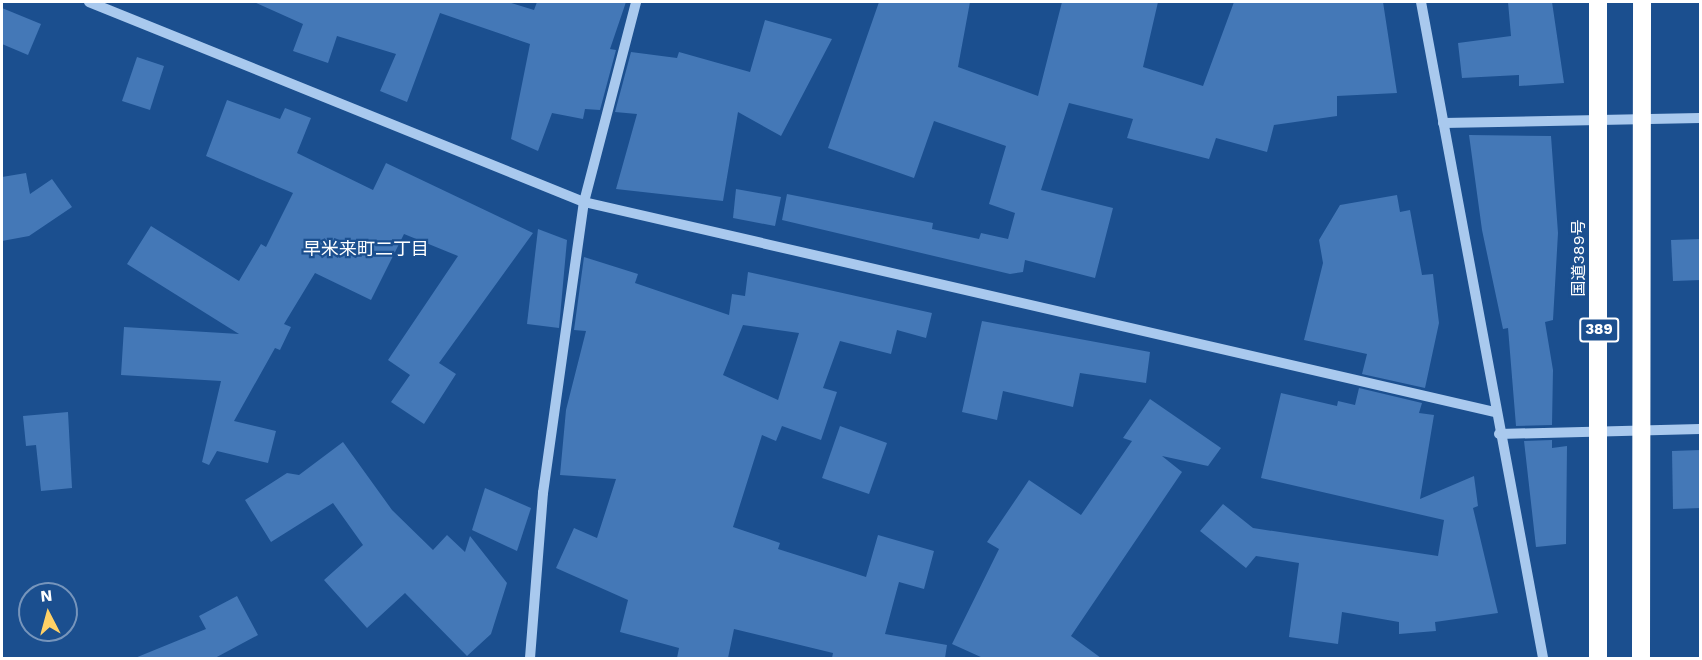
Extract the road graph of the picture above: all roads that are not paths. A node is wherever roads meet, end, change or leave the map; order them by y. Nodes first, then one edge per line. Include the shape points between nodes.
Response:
1 (89, 2) edge
2 (636, 2) edge
3 (1421, 2) edge
4 (1598, 2) edge
5 (1642, 2) edge
6 (1597, 118) junction
7 (1643, 118) junction
8 (1701, 118) edge
9 (1443, 123) junction
10 (584, 202) junction
11 (1495, 412) junction
12 (1600, 429) junction
13 (1644, 429) junction
14 (1701, 429) edge
15 (1499, 434) junction
16 (530, 658) edge
17 (1543, 658) edge
18 (1598, 658) edge
19 (1641, 658) edge

1 - 10 street
2 - 10 street
3 - 9 street
4 - 6 highway, 国道389号 / 389
5 - 7 highway, 389
6 - 7 street
6 - 9 street
6 - 12 highway, 国道389号 / 389
7 - 8 street
7 - 13 highway, 389
9 - 11 street
10 - 11 street
10 - 16 street via 543,493
11 - 15 street
12 - 13 street
12 - 15 street
12 - 18 highway, 国道389号 / 389
13 - 14 street
13 - 19 highway, 389
15 - 17 street

